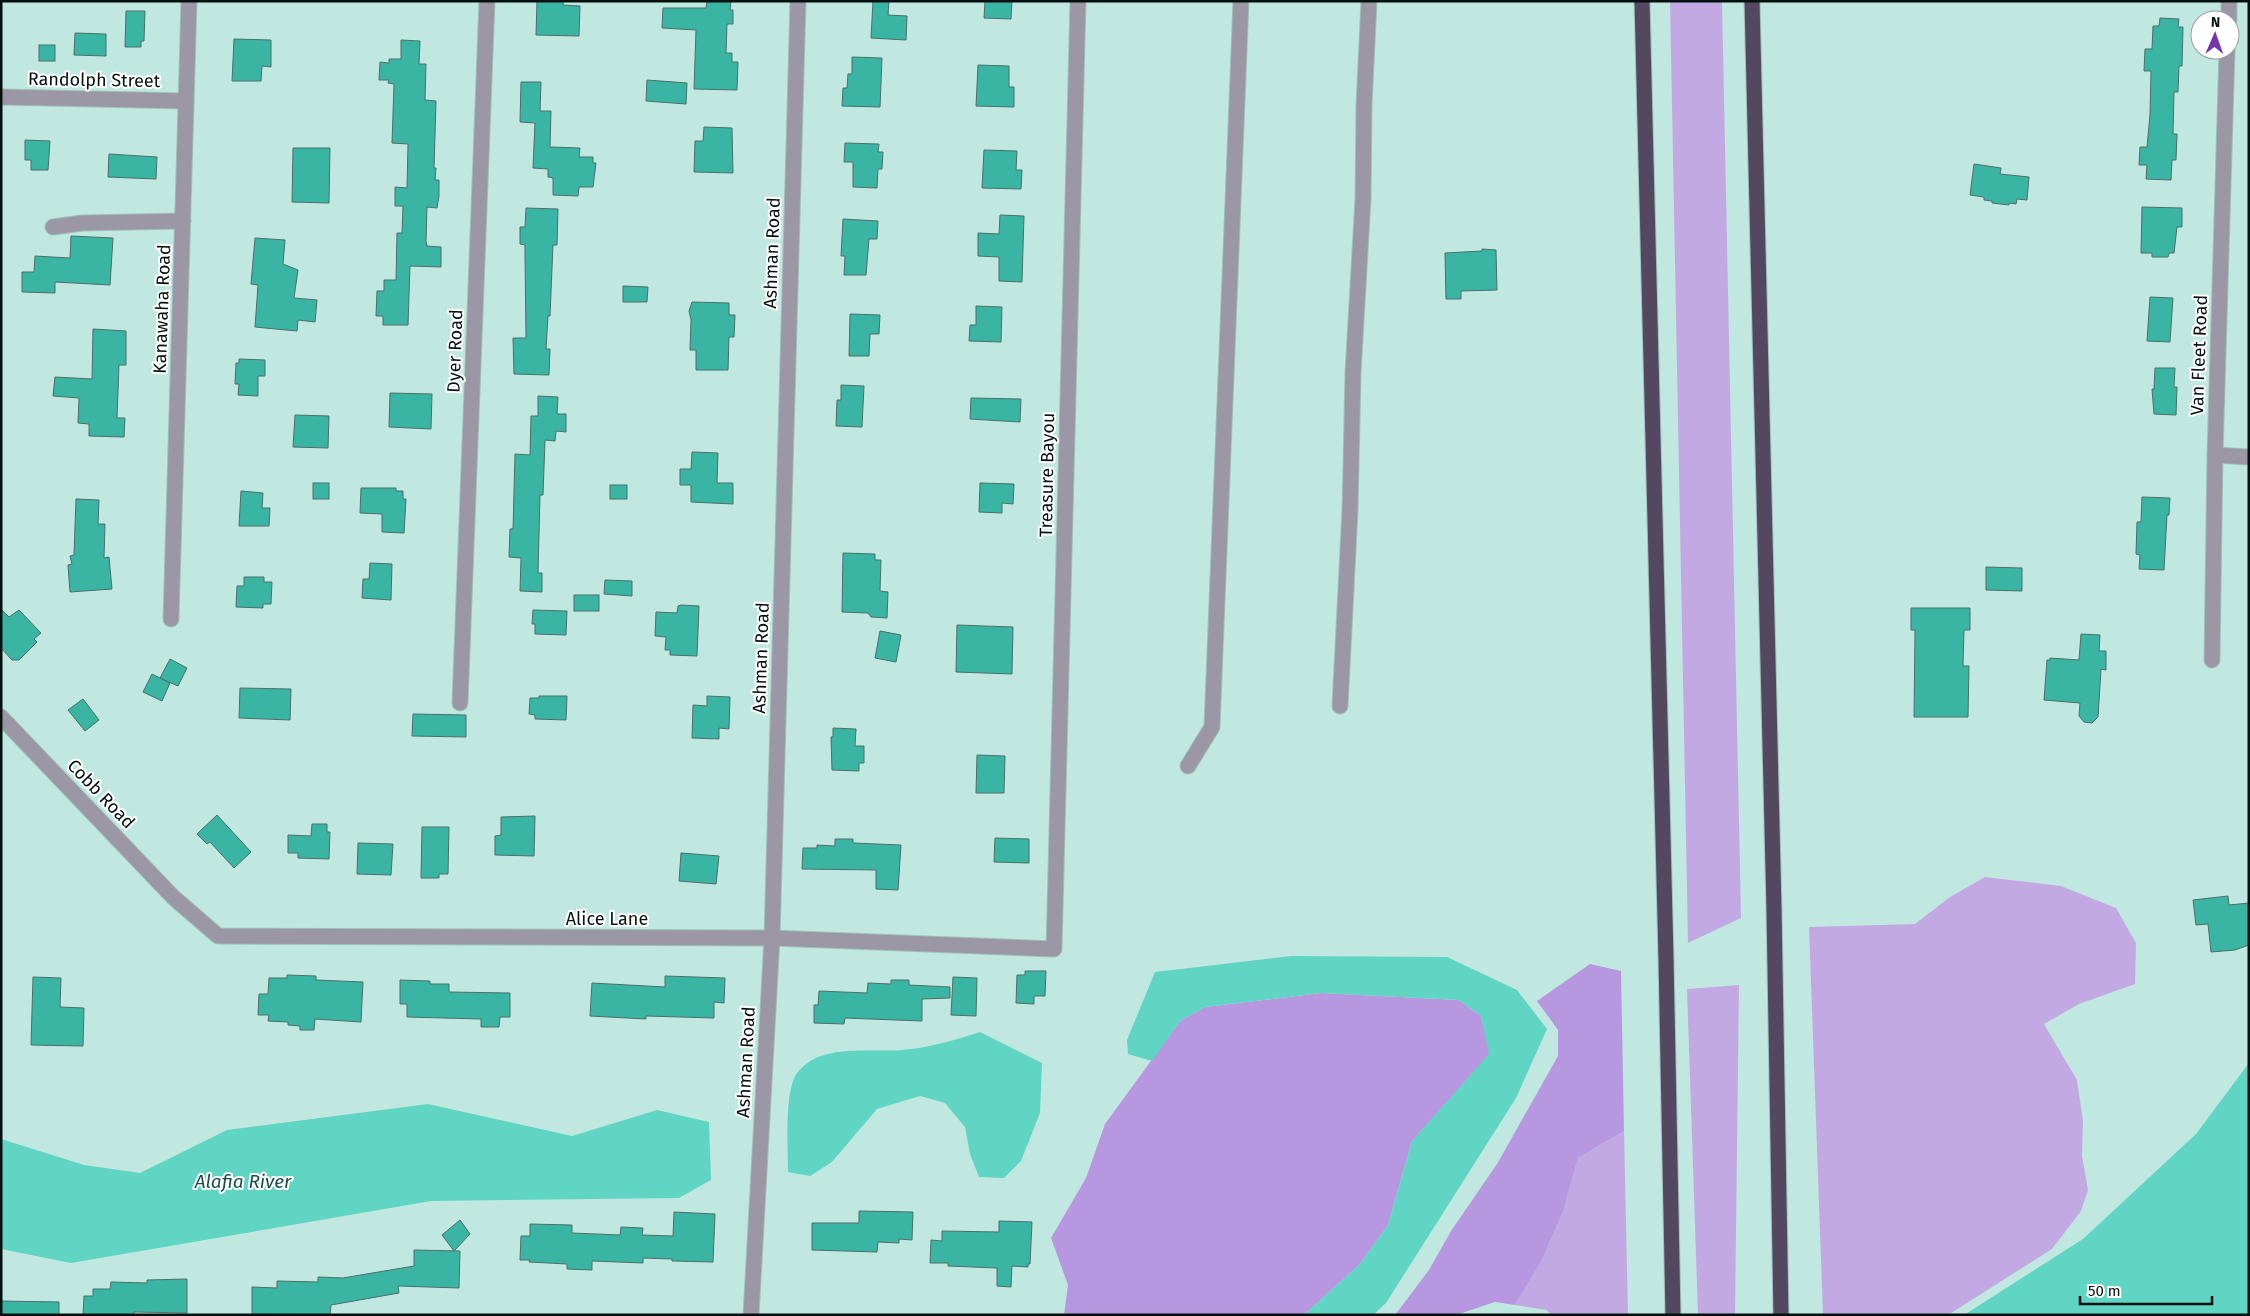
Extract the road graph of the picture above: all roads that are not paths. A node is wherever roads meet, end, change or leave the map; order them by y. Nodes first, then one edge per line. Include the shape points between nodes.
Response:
1 (189, 1) edge
2 (486, 1) edge
3 (798, 1) edge
4 (1078, 1) edge
5 (1241, 1) edge
6 (1369, 1) edge
7 (1642, 1) edge
8 (1752, 1) edge
9 (2228, 60) edge
10 (1, 96) edge
11 (186, 101) junction
12 (183, 221) junction
13 (53, 227) dead end
14 (2215, 454) junction
15 (2249, 457) edge
16 (171, 618) dead end
17 (2212, 660) dead end
18 (460, 703) dead end
19 (1340, 706) dead end
20 (1, 717) edge
21 (1188, 766) dead end
22 (173, 897) joint
23 (772, 938) junction
24 (1054, 949) joint
25 (751, 1315) edge
26 (1673, 1315) edge
27 (1781, 1315) edge

1 - 11 street, Kanawaha Road
2 - 18 street, Dyer Road
3 - 23 street, Ashman Road
4 - 24 street, Treasure Bayou
5 - 21 street via 1212,727
6 - 19 street
7 - 26 highway
8 - 27 highway
9 - 14 street, Van Fleet Road
10 - 11 street, Randolph Street
11 - 12 street, Kanawaha Road
12 - 13 street via 82,223
12 - 16 street, Kanawaha Road
14 - 15 street
14 - 17 street, Van Fleet Road
20 - 22 street, Cobb Road
22 - 23 street, Alice Lane via 218,936
23 - 24 street, Alice Lane
23 - 25 street, Ashman Road

